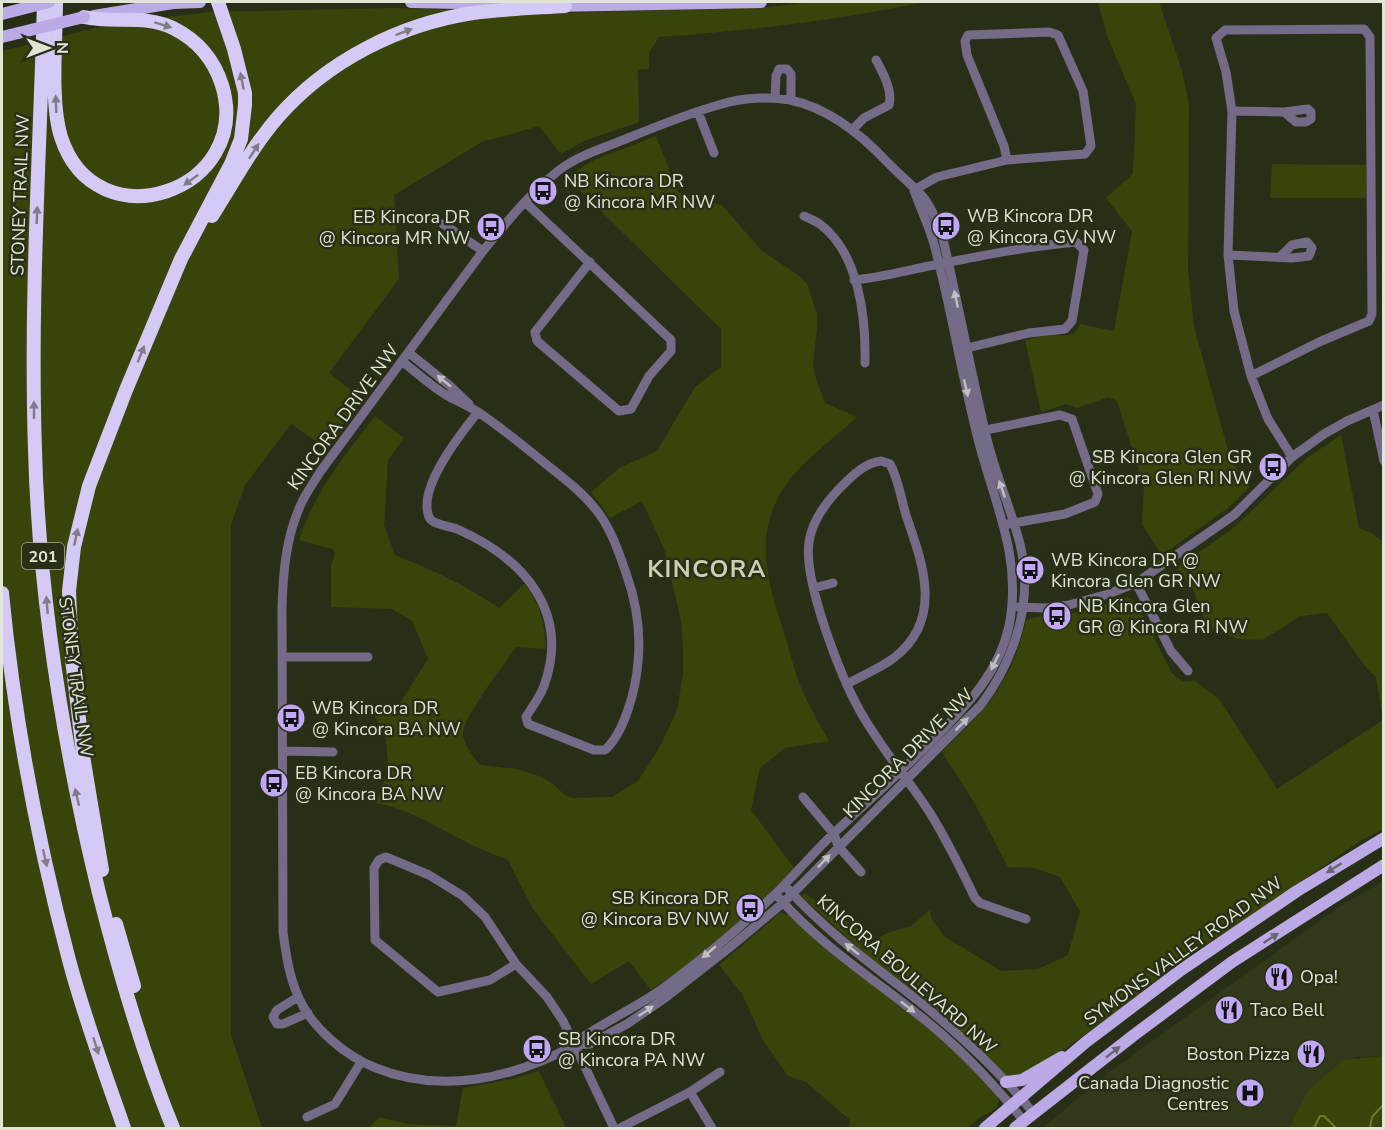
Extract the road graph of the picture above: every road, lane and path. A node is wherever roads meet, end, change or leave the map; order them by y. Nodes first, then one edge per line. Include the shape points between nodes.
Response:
1 (44, 2) edge
2 (49, 2) edge
3 (56, 2) edge
4 (200, 2) edge
5 (219, 2) edge
6 (411, 2) edge
7 (761, 2) edge
8 (565, 6) junction
9 (2, 14) edge
10 (84, 17) junction
11 (2, 37) edge
12 (876, 60) dead end
13 (775, 98) junction
14 (791, 100) junction
15 (1233, 111) junction
16 (698, 112) junction
17 (1284, 112) dead end
18 (852, 130) junction
19 (714, 153) dead end
20 (1007, 160) junction
21 (1375, 182) junction
22 (1383, 188) edge
23 (914, 190) junction
24 (525, 202) junction
25 (804, 216) dead end
26 (443, 224) dead end
27 (483, 251) junction
28 (1228, 255) junction
29 (1281, 256) dead end
30 (590, 262) junction
31 (944, 263) junction
32 (854, 280) junction
33 (151, 329) junction
34 (962, 349) junction
35 (409, 353) junction
36 (403, 362) junction
37 (864, 363) dead end
38 (1251, 376) junction
39 (1383, 405) edge
40 (1373, 410) junction
41 (478, 412) junction
42 (980, 432) junction
43 (1293, 457) junction
44 (1383, 461) edge
45 (1008, 524) junction
46 (833, 583) dead end
47 (1136, 583) junction
48 (814, 588) junction
49 (2, 593) edge
50 (1012, 606) junction
51 (1023, 607) junction
52 (283, 657) junction
53 (368, 657) dead end
54 (2, 669) edge
55 (1188, 671) dead end
56 (847, 684) junction
57 (284, 751) junction
58 (333, 752) dead end
59 (904, 776) junction
60 (803, 797) dead end
61 (36, 822) junction
62 (834, 834) junction
63 (1383, 838) edge
64 (838, 846) junction
65 (1383, 865) edge
66 (861, 872) dead end
67 (784, 885) junction
68 (775, 894) junction
69 (792, 894) junction
70 (783, 903) junction
71 (1026, 919) dead end
72 (516, 964) junction
73 (298, 997) junction
74 (308, 1013) junction
75 (1086, 1042) junction
76 (575, 1045) junction
77 (361, 1062) junction
78 (720, 1072) dead end
79 (1006, 1082) junction
80 (690, 1092) junction
81 (160, 1096) junction
82 (1017, 1102) junction
83 (307, 1117) dead end
84 (1024, 1121) edge
85 (124, 1128) edge
86 (173, 1128) edge
87 (614, 1128) edge
88 (620, 1128) edge
89 (712, 1128) edge
90 (985, 1128) edge

81 -> 1 highway, STONEY TRAIL NW / 201 via 116,958 88,846 61,710 48,611 35,451 34,372
2 - 9 main road, bridge
10 -> 3 highway via 163,24 191,39 213,63 226,101 224,129 213,156 195,178 157,195 124,196 98,186 73,163 61,136 56,108
4 - 10 main road
33 -> 5 highway via 181,259 231,164 243,128 242,78
6 - 8 main road
7 - 8 main road
33 -> 8 highway via 208,223 264,135 314,83 365,49 415,27 473,13
10 - 11 main road, bridge
12 - 18 street via 891,98 889,105 864,118
13 - 14 street, KINCORA DRIVE NW
13 - 14 street via 776,76 779,69 787,69 791,74
13 - 16 street, KINCORA DRIVE NW via 722,104
14 - 18 street, KINCORA DRIVE NW via 825,113
15 - 17 street
15 - 21 street via 1216,38 1226,30 1364,29 1370,37
15 - 28 street
16 - 19 street
16 - 24 street, KINCORA DRIVE NW via 588,154 560,169
18 - 23 street, KINCORA DRIVE NW
20 - 20 street via 1076,156 1085,154 1091,146 1083,91 1058,35 1049,32 969,36 965,41
20 - 23 street via 937,177
21 - 22 street
21 - 38 street via 1369,321
23 - 31 street, KINCORA DRIVE NW
24 - 27 street, KINCORA DRIVE NW
24 - 30 street
25 - 32 street via 820,224 836,240
26 - 27 street
27 - 35 street, KINCORA DRIVE NW
28 - 29 street
28 - 38 street via 1234,311
30 - 30 street via 535,332 537,341 623,411 631,409 650,376 671,351 671,340
31 - 32 street
31 - 34 street, KINCORA DRIVE NW
31 - 34 street via 1041,245 1076,242 1084,250 1072,321 1065,329
32 - 37 street via 864,330
81 -> 33 highway via 155,1060 104,880 75,691 69,612 74,547 89,486
34 - 42 street, KINCORA DRIVE NW
35 - 36 street, KINCORA DRIVE NW
41 -> 35 street
36 - 41 street via 444,394
36 - 52 street, KINCORA DRIVE NW via 301,502 283,569
38 - 43 street via 1268,418
39 - 40 street
40 - 43 street via 1324,434
40 - 44 street
41 - 41 street via 547,464 588,502 605,524 621,561 636,610 639,657 625,717 605,750 594,750 528,724 526,717 544,687 553,644 550,619 541,598 529,579 500,553 428,516 428,497 438,469
42 - 45 street, KINCORA DRIVE NW
42 - 45 street via 1060,415 1072,419 1098,494 1095,502 1079,510
43 - 47 street via 1234,515
45 - 50 street, KINCORA DRIVE NW
45 - 51 street, KINCORA DRIVE NW via 1023,563
46 - 48 street
47 - 51 street via 1069,605
47 - 55 street via 1171,651
48 - 56 street
48 - 56 street via 808,549 819,513 864,467 877,461 891,464 924,572 924,605 915,635 896,657
49 - 61 highway via 18,724
50 - 51 street
50 -> 59 street, KINCORA DRIVE NW via 1003,645 980,688
59 -> 51 street, KINCORA DRIVE NW via 990,693 1014,646
52 - 53 street
52 - 57 street, KINCORA DRIVE NW
54 - 61 highway via 26,802
56 - 59 street via 860,712
57 - 58 street
57 - 73 street, KINCORA DRIVE NW via 283,932
59 - 62 street, KINCORA DRIVE NW
59 - 64 street, KINCORA DRIVE NW
59 - 71 street via 930,813 980,903
60 - 62 street
61 -> 85 highway via 69,960
62 - 64 street
62 - 67 street, KINCORA DRIVE NW
63 -> 75 main road, SYMONS VALLEY ROAD NW via 1181,970
64 - 66 street
69 -> 64 street, KINCORA DRIVE NW
84 -> 65 main road via 1232,962
67 - 68 street, KINCORA DRIVE NW
67 - 69 street, KINCORA BOULEVARD NW
68 - 70 street, KINCORA BOULEVARD NW
68 -> 76 street, KINCORA DRIVE NW via 659,991 585,1035
69 - 70 street, KINCORA DRIVE NW
79 -> 69 street, KINCORA BOULEVARD NW via 955,1032 838,938
76 -> 70 street, KINCORA DRIVE NW via 590,1044 646,1011
70 -> 82 street, KINCORA BOULEVARD NW via 844,959 931,1025
72 - 72 street via 485,917 462,896 429,875 386,857 379,860 374,868 375,940 438,992 490,980
72 - 76 street via 547,997
73 - 74 street, KINCORA DRIVE NW
73 - 74 street via 277,1010 273,1017 277,1024
74 - 77 street, KINCORA DRIVE NW via 341,1048
75 - 79 main road via 1022,1080
75 - 82 main road, SYMONS VALLEY ROAD NW
76 - 77 street, KINCORA DRIVE NW via 503,1074 452,1082 395,1076
76 - 87 street
77 - 83 street via 335,1104
78 - 80 street
79 - 82 street, KINCORA BOULEVARD NW
80 - 88 street
80 - 89 street
81 - 86 highway, STONEY TRAIL NW / 201
82 - 84 street, KINCORA BOULEVARD NW
82 - 90 main road, SYMONS VALLEY ROAD NW

